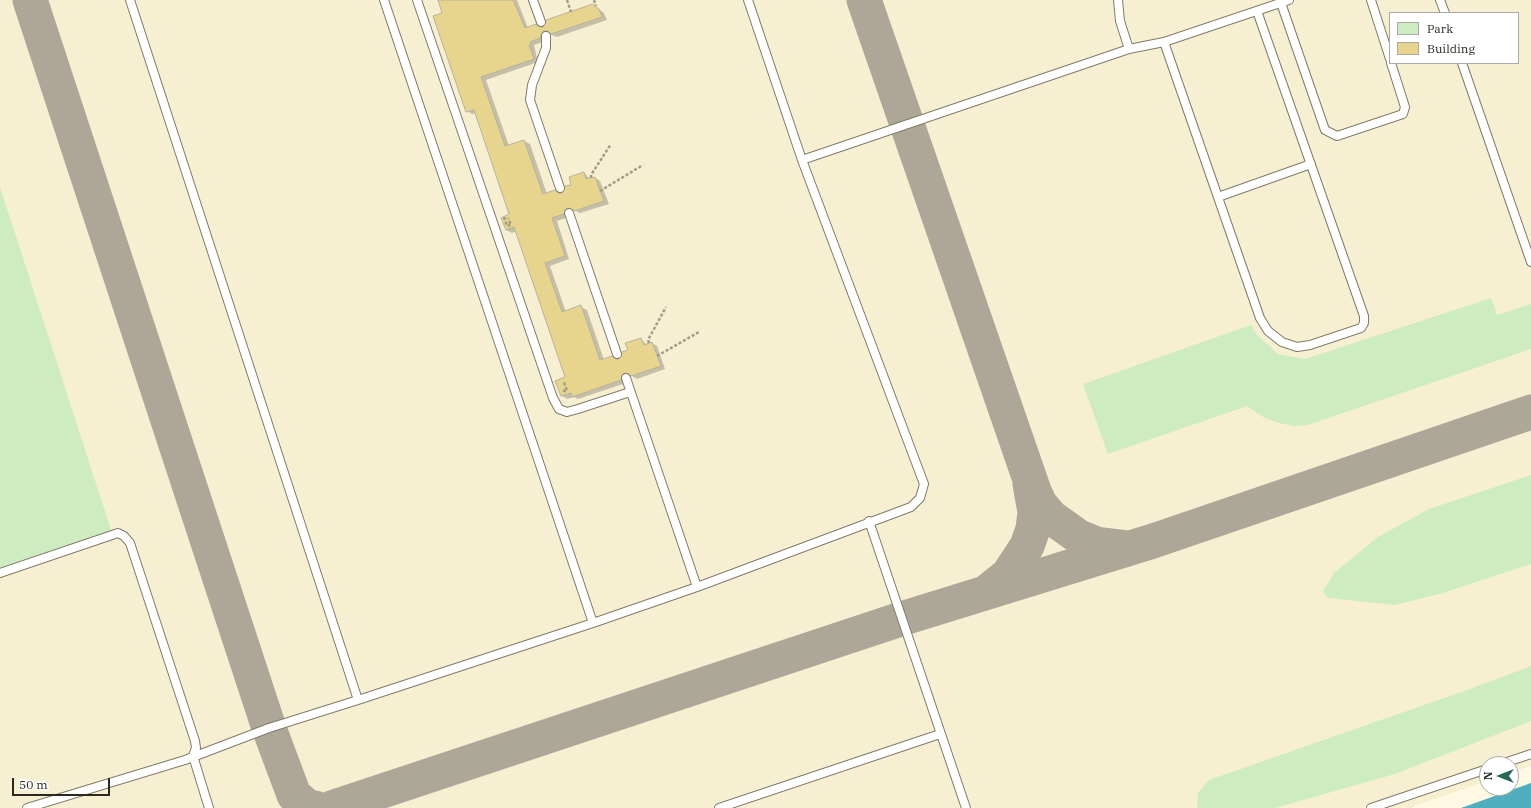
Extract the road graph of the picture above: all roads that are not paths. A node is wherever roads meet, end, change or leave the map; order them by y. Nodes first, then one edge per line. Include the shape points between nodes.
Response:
1 (130, 0) edge
2 (384, 0) edge
3 (417, 0) edge
4 (533, 0) edge
5 (748, 0) edge
6 (1118, 0) edge
7 (1289, 0) edge
8 (1371, 0) edge
9 (1440, 0) edge
10 (1281, 3) junction
11 (1257, 11) junction
12 (1445, 12) edge
13 (541, 22) dead end
14 (546, 36) dead end
15 (1164, 42) junction
16 (1129, 49) junction
17 (1389, 56) edge
18 (1391, 64) edge
19 (1462, 64) edge
20 (802, 160) junction
21 (1311, 164) junction
22 (560, 188) dead end
23 (1218, 196) junction
24 (569, 213) dead end
25 (1531, 262) edge
26 (617, 354) dead end
27 (626, 378) dead end
28 (630, 392) junction
29 (869, 521) junction
30 (0, 573) edge
31 (697, 587) junction
32 (594, 624) junction
33 (358, 700) junction
34 (940, 734) junction
35 (1531, 754) edge
36 (193, 756) junction
37 (1519, 758) edge
38 (1479, 772) edge
39 (27, 808) edge
40 (209, 808) edge
41 (719, 808) edge
42 (966, 808) edge
43 (1371, 808) edge

1 - 33 lane
2 - 32 lane
3 - 28 lane via 559,409 567,412
4 - 13 lane
5 - 20 lane
6 - 16 lane via 1120,21
7 - 10 lane
8 - 17 lane
9 - 12 lane
10 - 11 lane
10 - 18 lane via 1325,130 1337,136 1403,114 1405,107
11 - 15 lane
11 - 21 lane
14 - 22 lane via 546,48 532,85 530,100
15 - 16 lane
15 - 23 lane
16 - 20 lane
19 - 25 lane
20 - 29 lane via 924,484 920,498 911,506
21 - 23 lane
21 - 23 lane via 1364,316 1362,328 1296,347 1282,342 1268,331 1260,318
24 - 26 lane
27 - 28 lane
28 - 31 lane
29 - 31 lane
29 - 34 lane
30 - 36 lane via 118,533 124,536 130,543 194,741 196,748
31 - 32 lane
32 - 33 lane
33 - 36 lane via 269,728
34 - 41 lane
34 - 42 lane
35 - 37 lane
36 - 39 lane
36 - 40 lane
38 - 43 lane

